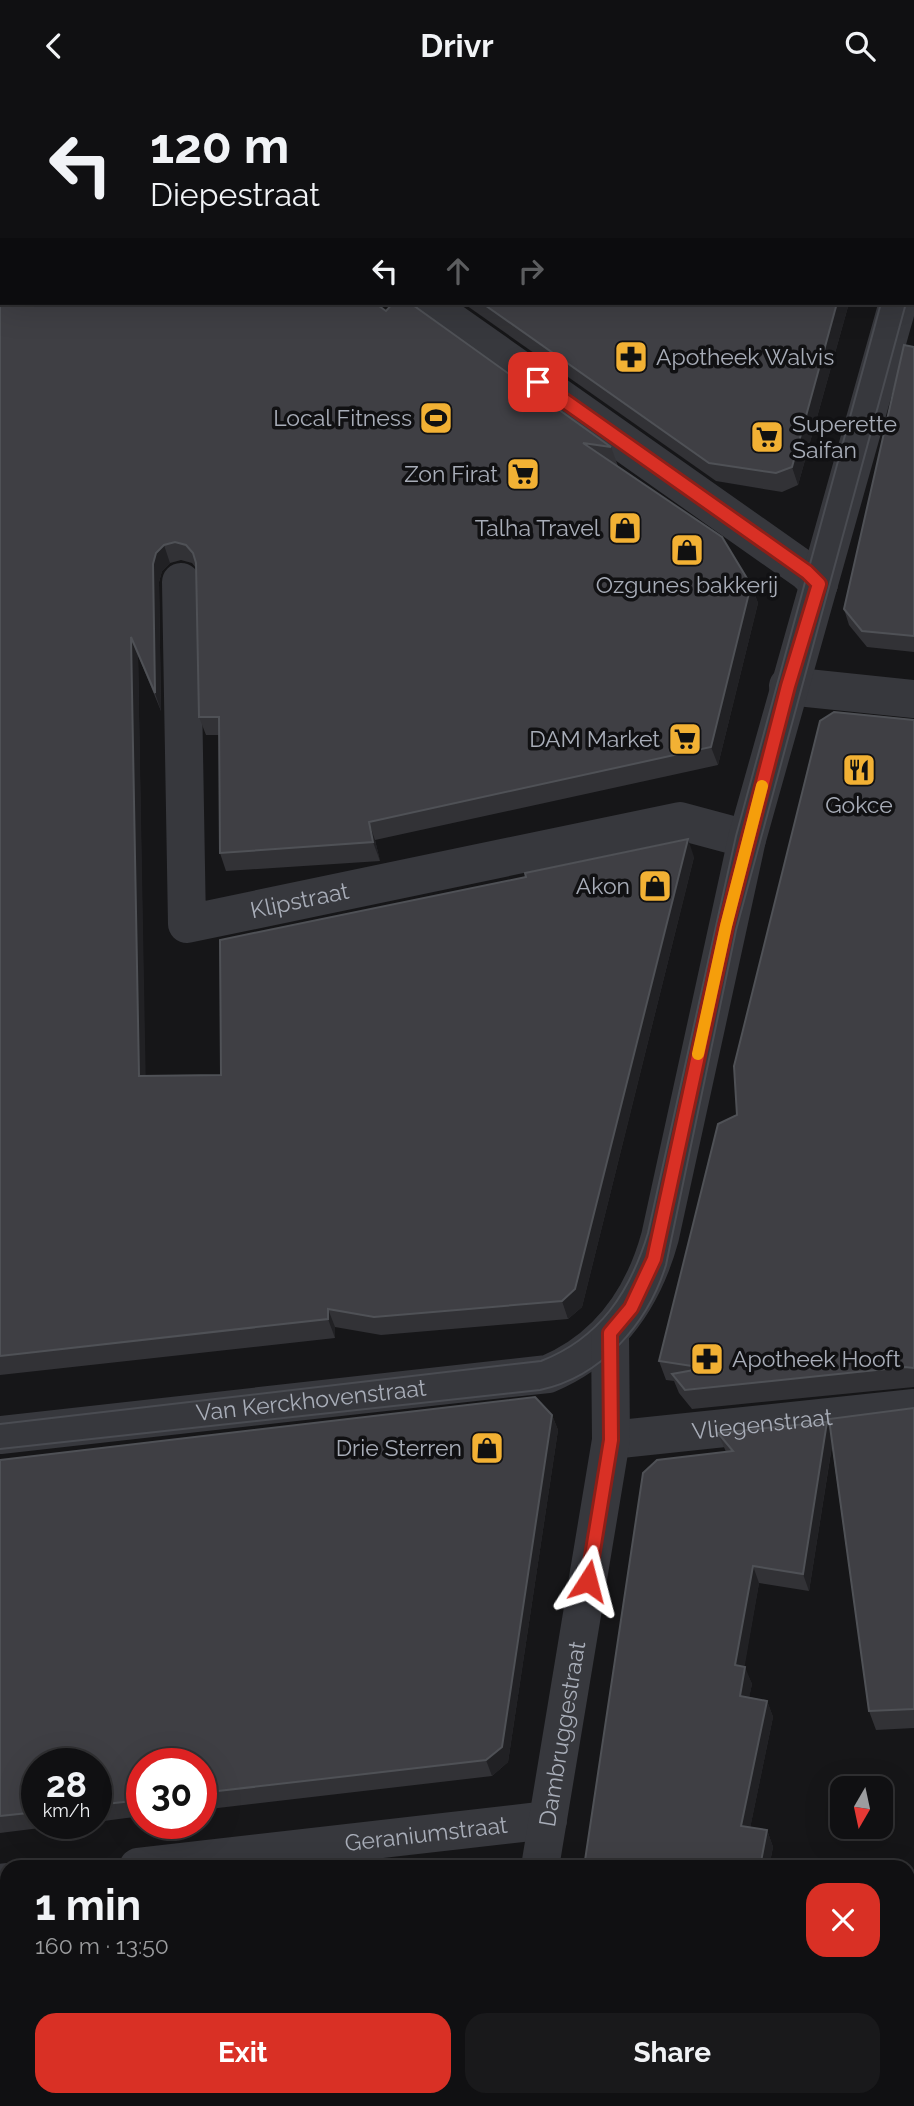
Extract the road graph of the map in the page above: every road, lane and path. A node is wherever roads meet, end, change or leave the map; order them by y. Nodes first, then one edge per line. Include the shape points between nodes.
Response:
1 (428, 305) edge
2 (897, 305) edge
3 (181, 582) dead end
4 (819, 584) junction
5 (788, 686) junction
6 (914, 699) edge
7 (747, 839) junction
8 (610, 1333) junction
9 (914, 1408) edge
10 (0, 1436) edge
11 (611, 1440) junction
12 (548, 1820) junction
13 (199, 1860) edge
14 (541, 1860) edge

1 - 4 street
2 - 4 street
3 - 7 street, Klipstraat via 187,924 680,821
4 - 5 street
5 - 6 street
5 - 7 street
7 - 8 street via 654,1259 631,1308
8 - 10 street, Van Kerckhovenstraat via 584,1355 548,1374
8 - 11 street, Dambruggestraat
9 - 11 street, Vliegenstraat
11 - 12 street, Dambruggestraat
12 - 13 street, Geraniumstraat
12 - 14 street, Dambruggestraat

